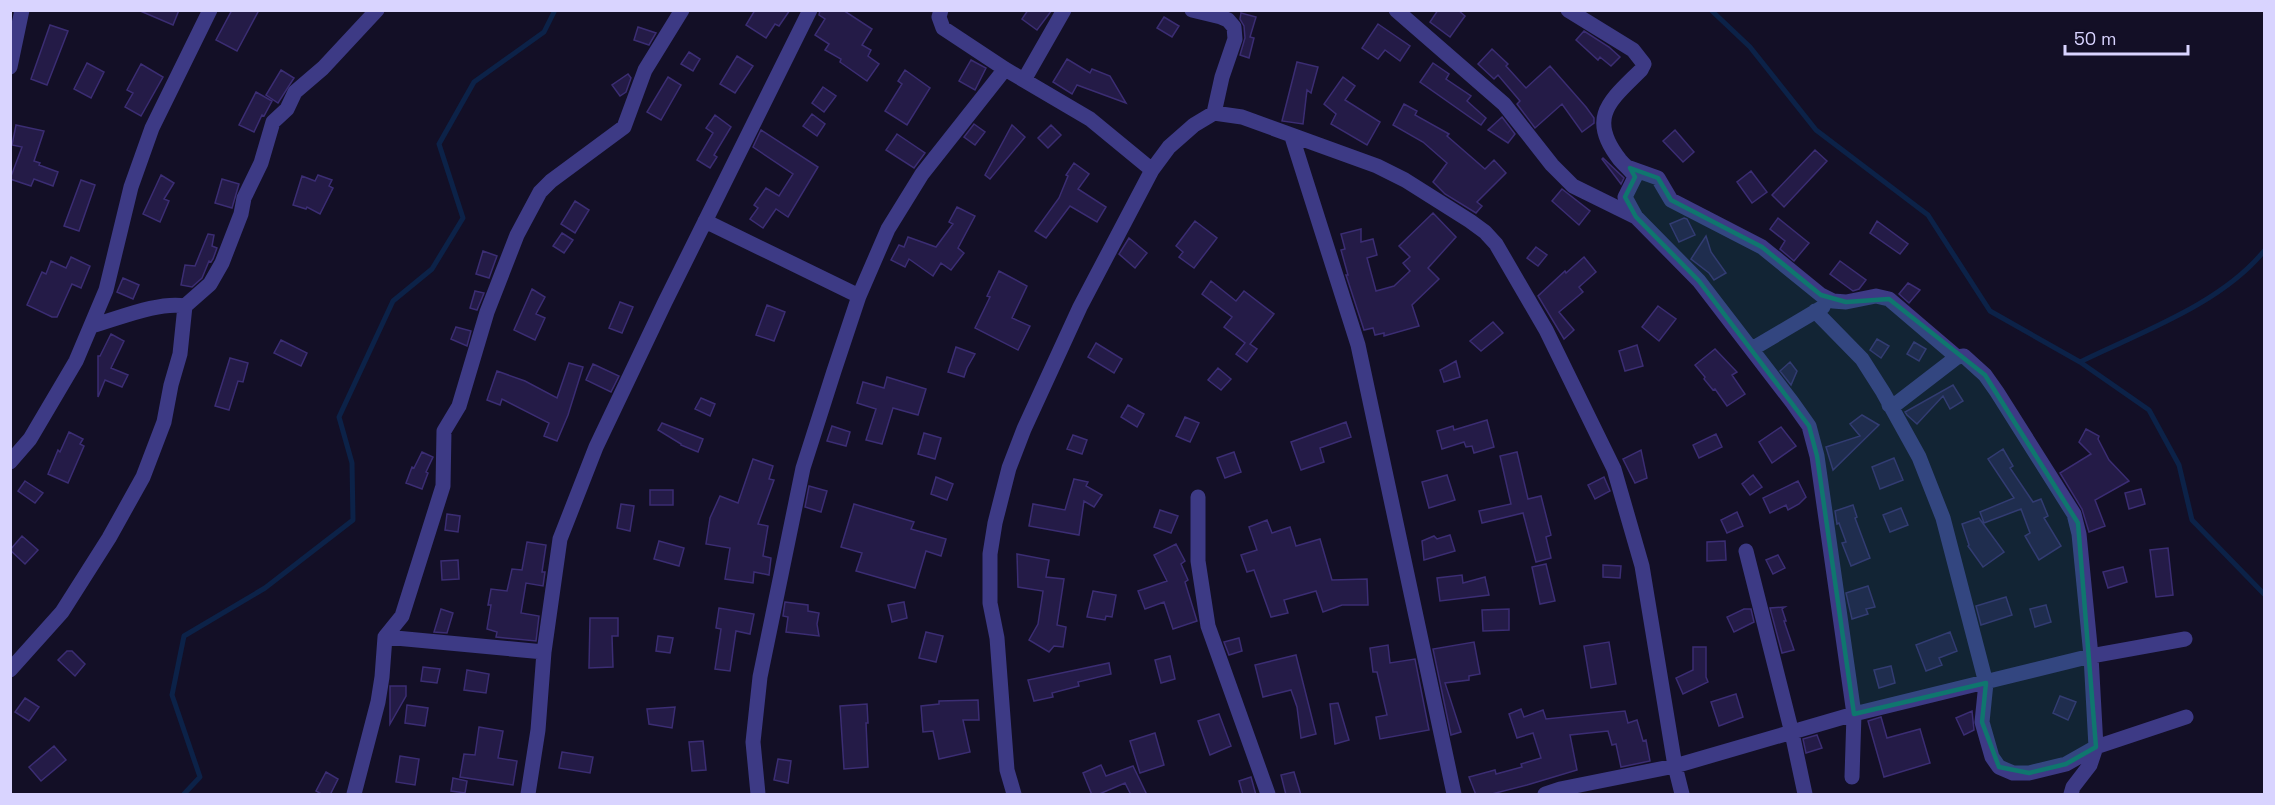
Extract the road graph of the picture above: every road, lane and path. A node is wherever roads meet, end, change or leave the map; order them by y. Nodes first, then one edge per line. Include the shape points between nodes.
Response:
1 (22, 10) edge
2 (210, 10) edge
3 (377, 10) edge
4 (682, 10) edge
5 (810, 10) edge
6 (941, 10) edge
7 (1064, 10) edge
8 (1192, 10) edge
9 (1396, 10) edge
10 (1568, 10) edge
11 (10, 67) edge
12 (1005, 69) junction
13 (1024, 80) junction
14 (1214, 113) junction
15 (1292, 137) junction
16 (1630, 168) junction
17 (1152, 170) junction
18 (1636, 217) junction
19 (705, 221) junction
20 (859, 296) junction
21 (1833, 301) junction
22 (185, 306) junction
23 (1815, 311) junction
24 (91, 326) junction
25 (1752, 349) junction
26 (1957, 357) junction
27 (1889, 405) junction
28 (10, 462) edge
29 (1198, 497) dead end
30 (1746, 551) dead end
31 (385, 637) junction
32 (2185, 639) dead end
33 (544, 652) junction
34 (2091, 656) junction
35 (10, 670) edge
36 (1986, 683) junction
37 (1854, 714) junction
38 (2186, 717) dead end
39 (1792, 733) junction
40 (2096, 747) junction
41 (1675, 766) junction
42 (1852, 777) dead end
43 (354, 795) edge
44 (528, 795) edge
45 (758, 795) edge
46 (1014, 795) edge
47 (1268, 795) edge
48 (1454, 795) edge
49 (1545, 795) edge
50 (1682, 795) edge
51 (1805, 795) edge
52 (2071, 795) edge

1 - 11 street
2 - 24 street via 152,128 131,187 106,290
3 - 22 street via 295,92 273,122 222,263 210,284
4 - 31 street via 645,70 624,127 540,192 517,235 459,406 444,431 443,486 415,578 402,616
5 - 19 street
6 - 12 street via 943,28
7 - 13 street
8 - 14 street via 1221,17 1234,27 1235,39
9 - 18 street via 1504,104 1573,186
10 - 16 street via 1633,50 1644,64 1611,99 1603,122 1607,138 1620,160
12 - 13 street
12 - 20 street via 922,174 888,229
13 - 17 street via 1090,119
14 - 15 street via 1242,117
14 - 17 street via 1169,147
15 - 41 street via 1377,166 1405,180 1470,221 1496,244 1545,330 1614,469 1642,566
15 - 48 street via 1358,345
16 - 18 street via 1635,177 1625,197
16 - 21 street via 1659,178 1671,200 1762,247
17 - 46 street via 1080,307 1024,429 995,523 990,554 990,603 997,638 1007,770
18 - 25 street via 1699,281
19 - 20 street
19 - 33 street via 596,447 560,539
20 - 45 street via 803,468 760,677 753,742
21 - 23 street
21 - 26 street via 1889,299
22 - 24 street via 172,305
22 - 35 street via 180,354 164,422 143,477 62,612
23 - 25 street
23 - 27 street via 1862,359
24 - 28 street via 58,393 30,439
25 - 37 street via 1809,426 1817,456
26 - 27 street via 1896,404
26 - 34 street via 1964,356 1985,375 2074,514
27 - 36 street via 1919,457 1943,518
29 - 47 street via 1198,561 1208,626
30 - 39 street
31 - 33 street
31 - 43 street via 378,702
32 - 34 street
33 - 44 street
34 - 36 street
34 - 40 street
36 - 37 street
36 - 40 street via 1982,722 1992,757 1999,766 2013,774 2029,773 2066,764
37 - 39 street
37 - 42 street
38 - 40 street
39 - 41 street
39 - 51 street
40 - 52 street
41 - 49 street
41 - 50 street

